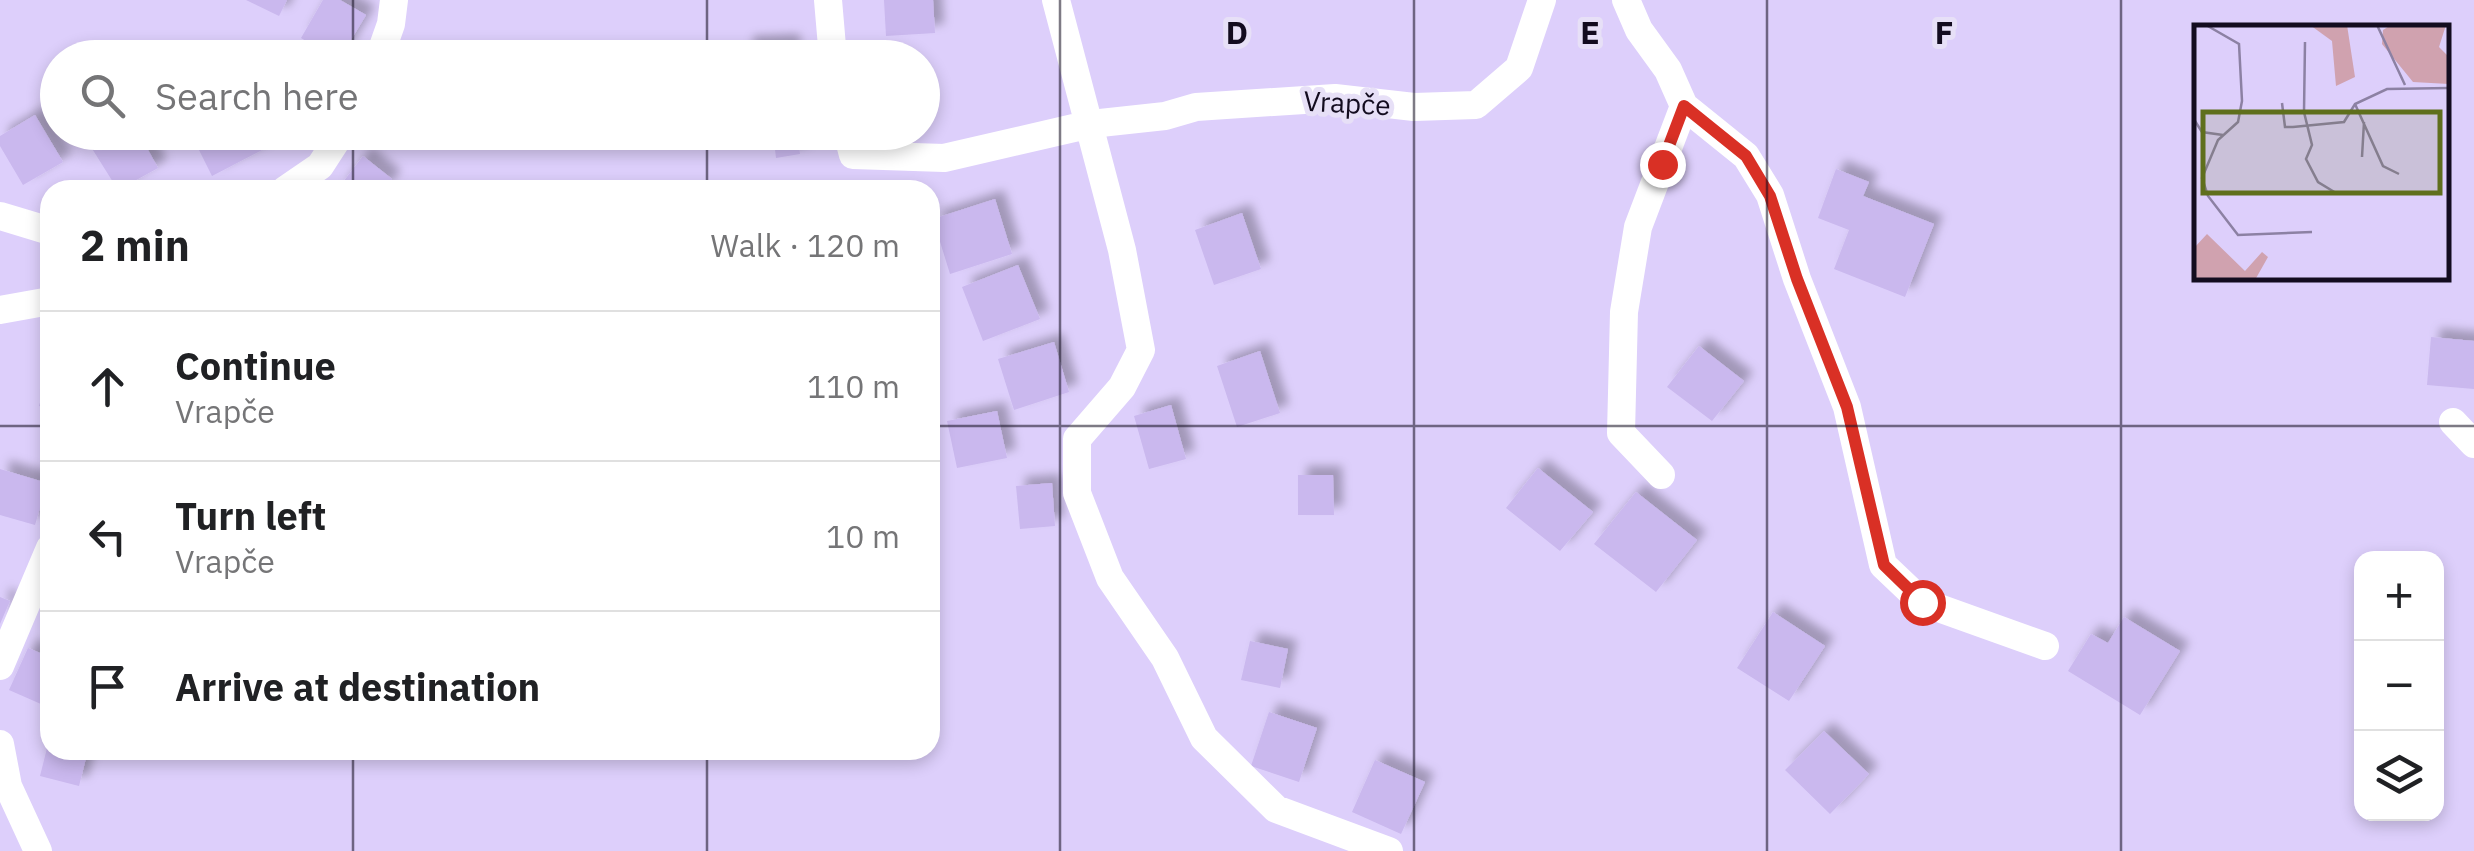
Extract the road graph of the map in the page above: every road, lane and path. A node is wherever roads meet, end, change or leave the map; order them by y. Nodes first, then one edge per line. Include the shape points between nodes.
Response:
1 (394, 0) edge
2 (828, 0) edge
3 (1056, 0) edge
4 (1542, 0) edge
5 (1626, 0) edge
6 (385, 40) edge
7 (831, 40) edge
8 (1684, 106) junction
9 (1091, 124) junction
10 (330, 150) edge
11 (852, 150) edge
12 (299, 180) edge
13 (0, 216) edge
14 (40, 227) edge
15 (40, 303) edge
16 (0, 310) edge
17 (2452, 422) dead end
18 (2474, 444) edge
19 (1660, 475) dead end
20 (40, 572) edge
21 (2045, 646) dead end
22 (0, 666) edge
23 (0, 744) edge
24 (38, 851) edge
25 (1389, 851) edge

1 - 6 street
2 - 7 street
3 - 9 street
4 - 9 street, Vrapče via 1519,68 1476,104 1414,107 1334,98 1196,107
5 - 8 street
8 - 19 street via 1638,228 1624,312 1621,433
8 - 21 street via 1746,156 1770,196 1847,407 1884,565 1922,602
9 - 11 street, Vrapče via 944,158
9 - 25 street via 1141,350 1122,387 1076,439 1077,493 1110,578 1165,658 1204,738 1276,809
10 - 12 street
13 - 14 street
15 - 16 street
17 - 18 street
20 - 22 street
23 - 24 street via 8,786

